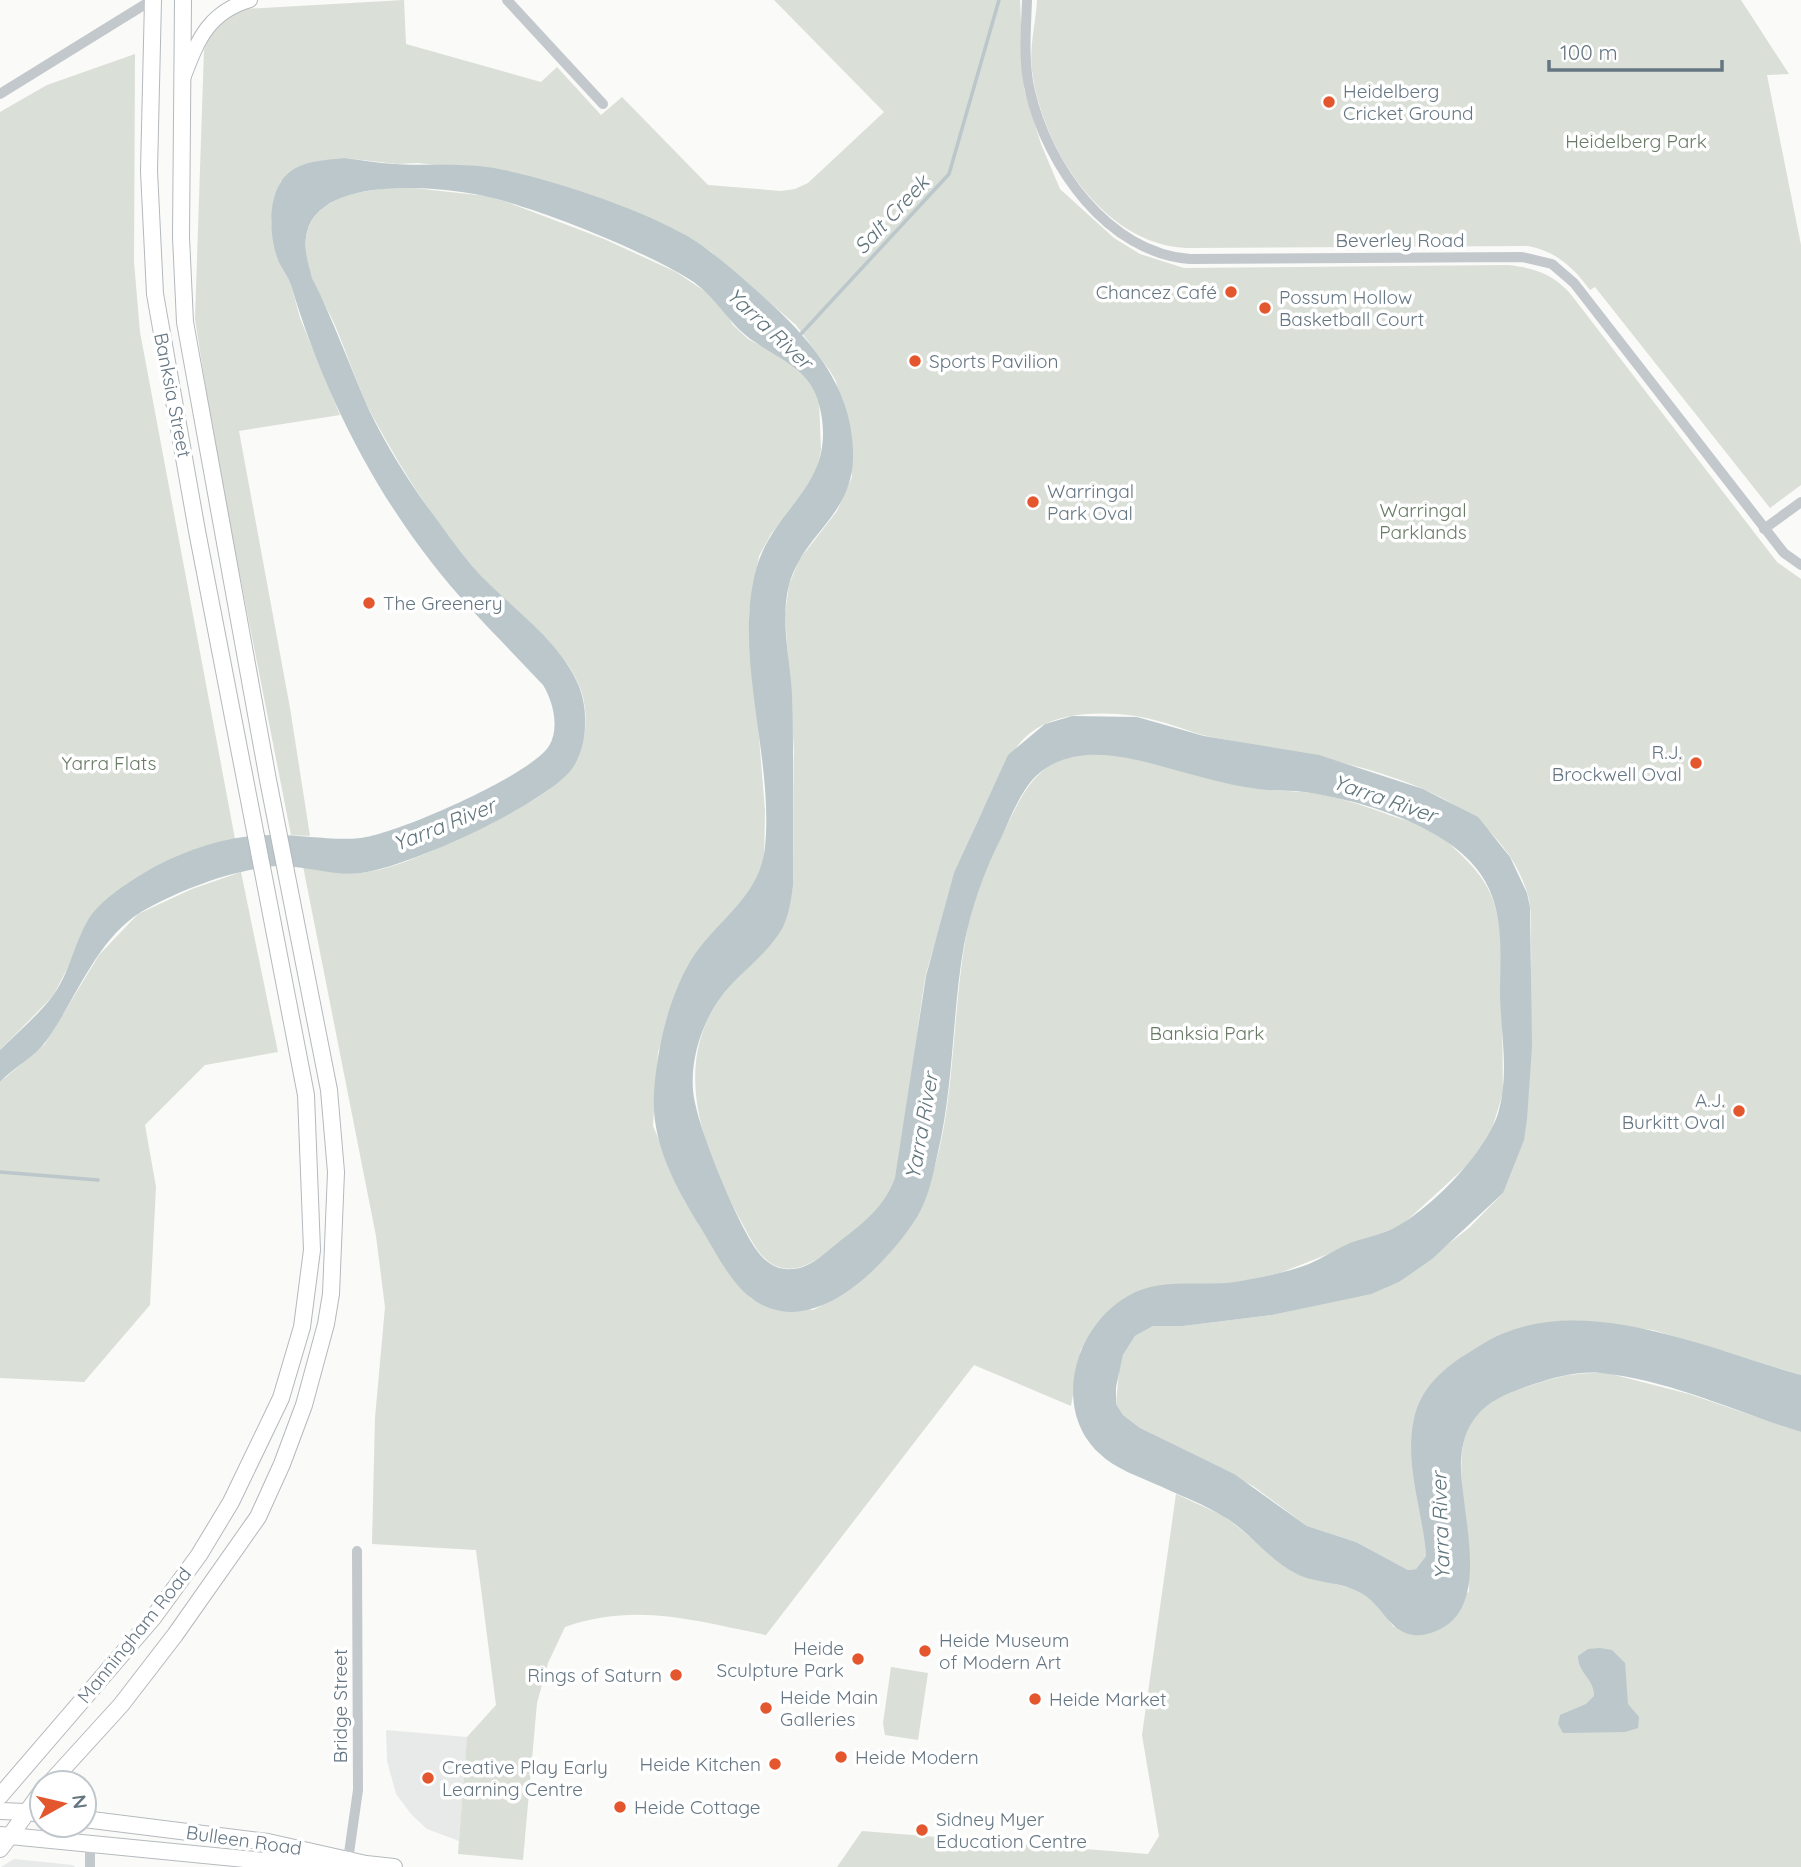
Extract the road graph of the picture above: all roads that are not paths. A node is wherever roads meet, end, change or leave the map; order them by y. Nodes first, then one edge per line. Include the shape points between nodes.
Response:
1 (153, 0) edge
2 (183, 0) edge
3 (250, 0) edge
4 (507, 0) edge
5 (1027, 1) edge
6 (183, 78) junction
7 (0, 94) edge
8 (603, 104) dead end
9 (1801, 502) edge
10 (1764, 529) junction
11 (1801, 565) edge
12 (295, 923) joint
13 (275, 928) joint
14 (256, 1451) junction
15 (282, 1464) junction
16 (357, 1551) dead end
17 (23, 1767) junction
18 (63, 1769) edge
19 (0, 1773) edge
20 (0, 1796) edge
21 (0, 1811) edge
22 (28, 1813) edge
23 (28, 1819) edge
24 (98, 1821) edge
25 (4, 1840) edge
26 (90, 1844) junction
27 (348, 1860) junction
28 (90, 1867) edge
29 (394, 1867) edge

1 - 7 street
1 - 13 main road, Banksia Street via 149,171 155,294
2 - 6 main road, Banksia Street
3 - 6 main road via 226,9 208,23
4 - 8 street
5 - 10 street, Beverley Road via 1027,71 1041,126 1070,179 1125,238 1154,253 1190,259 1522,257 1545,261 1574,283
6 - 12 main road, Banksia Street via 181,257 186,329
9 - 10 street
10 - 11 street, Beverley Road via 1784,554
12 - 15 main road, Manningham Road via 329,1090 336,1172 331,1294 315,1369
13 - 14 main road, Manningham Road via 306,1095 312,1216 302,1327 281,1398
14 - 15 main road
14 - 17 main road, Manningham Road via 205,1545 153,1618
15 - 18 main road, Manningham Road via 258,1517 175,1635
16 - 27 street, Bridge Street via 358,1790
17 - 19 main road
17 - 20 main road, Manningham Road
21 - 22 main road
23 - 25 main road
24 - 27 main road, Bulleen Road via 268,1842
25 - 26 main road, Bulleen Road
26 - 27 main road, Bulleen Road via 265,1861
26 - 28 street
27 - 29 main road

